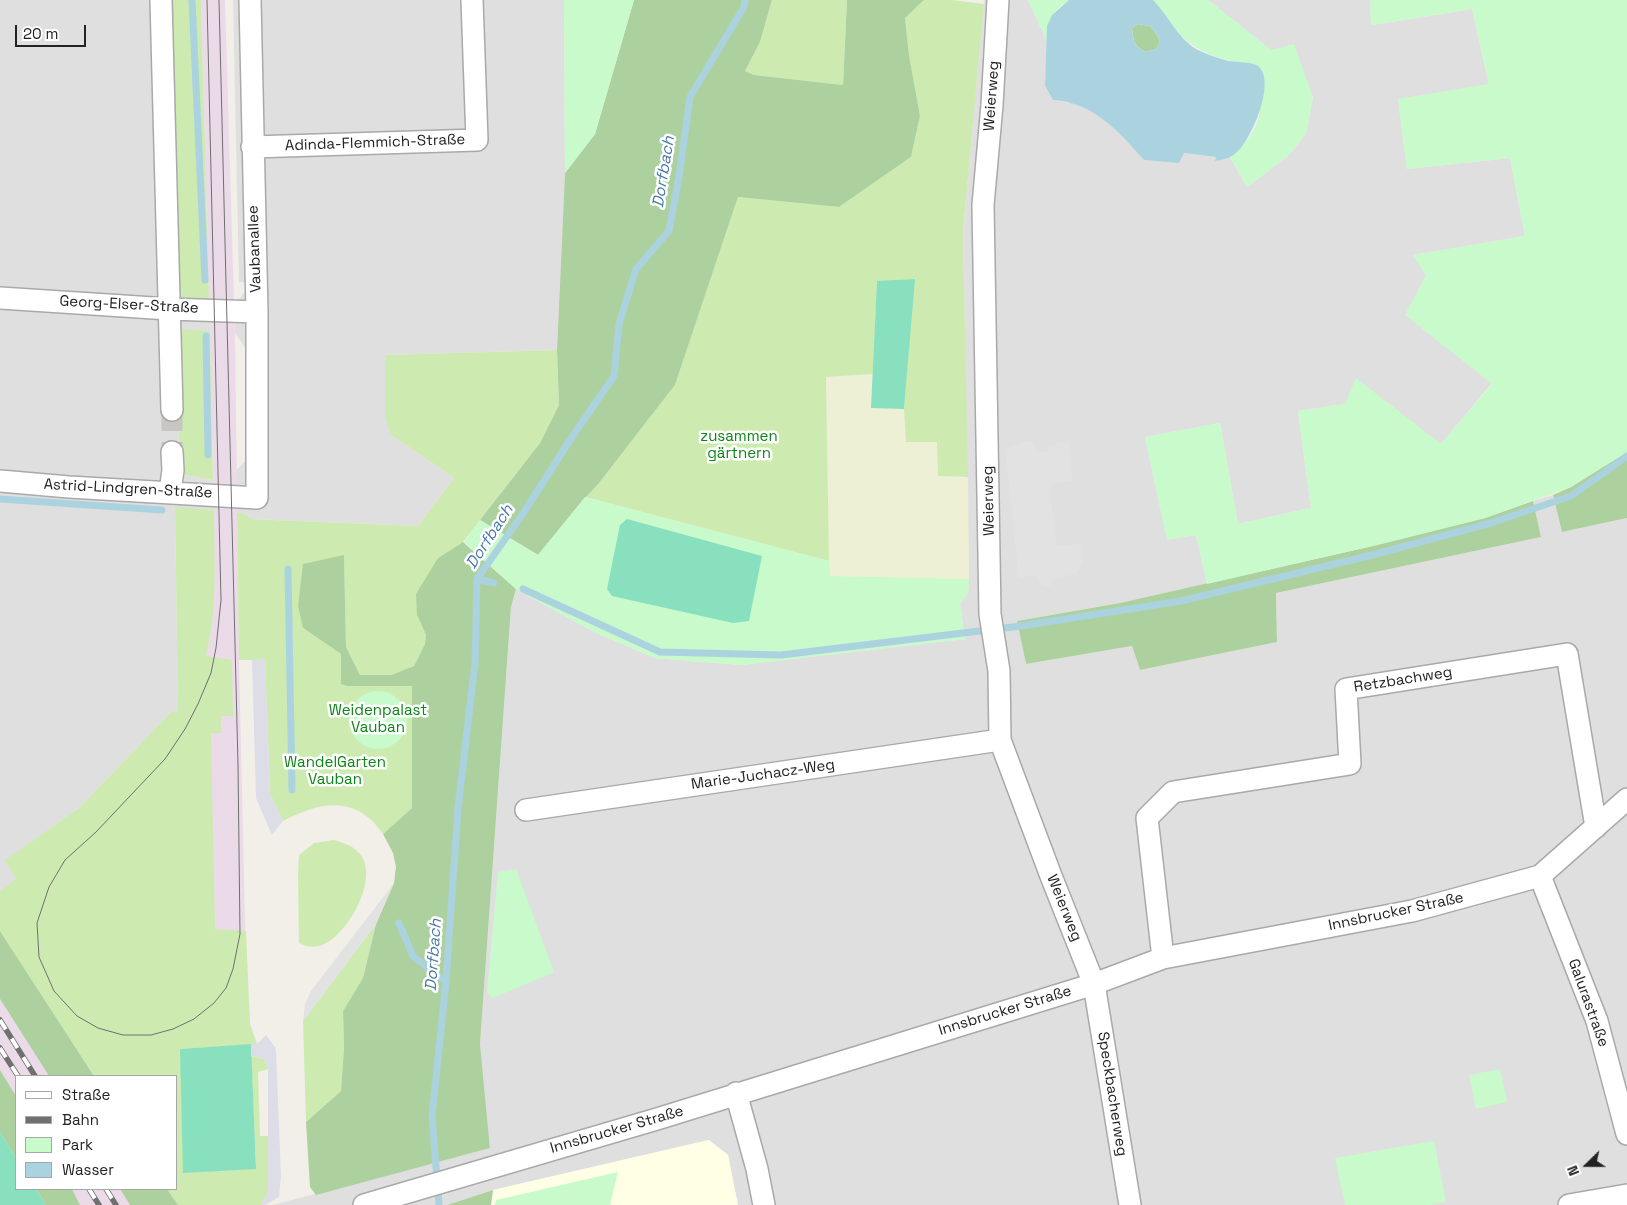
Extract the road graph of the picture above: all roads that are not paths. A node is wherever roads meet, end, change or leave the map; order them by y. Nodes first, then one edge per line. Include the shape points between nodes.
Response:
1 (161, 0) edge
2 (250, 0) edge
3 (472, 0) edge
4 (998, 0) edge
5 (252, 147) junction
6 (0, 298) edge
7 (169, 309) junction
8 (257, 312) junction
9 (172, 410) tunnel mouth
10 (172, 452) tunnel mouth
11 (0, 481) edge
12 (170, 492) junction
13 (257, 498) joint
14 (1000, 740) junction
15 (1627, 799) edge
16 (526, 810) dead end
17 (1596, 827) junction
18 (1540, 876) junction
19 (1163, 958) junction
20 (1094, 984) junction
21 (736, 1093) junction
22 (1627, 1134) edge
23 (1627, 1195) edge
24 (364, 1205) edge
25 (764, 1205) edge
26 (1130, 1205) edge
27 (1568, 1205) edge

1 - 7 street
2 - 5 street, Vaubanallee
3 - 5 street, Adinda-Flemmich-Straße via 477,140
4 - 14 street, Weierweg via 983,205 993,630 999,671
5 - 8 street, Vaubanallee
6 - 7 street, Georg-Elser-Straße
7 - 8 street, Georg-Elser-Straße
7 - 9 street
8 - 13 street, Vaubanallee
10 - 12 street
11 - 12 street, Astrid-Lindgren-Straße
12 - 13 street, Astrid-Lindgren-Straße
14 - 16 street, Marie-Juchacz-Weg
14 - 20 street, Weierweg
15 - 17 street, Innsbrucker Straße
17 - 18 street, Innsbrucker Straße
17 - 19 street, Retzbachweg via 1567,654 1346,689 1350,764 1173,792 1147,818
18 - 19 street, Innsbrucker Straße via 1412,911
18 - 22 street, Galurastraße via 1597,1021
19 - 20 street, Innsbrucker Straße
20 - 21 street, Innsbrucker Straße
20 - 26 street, Speckbacherweg
21 - 24 street, Innsbrucker Straße
21 - 25 street
23 - 27 street

